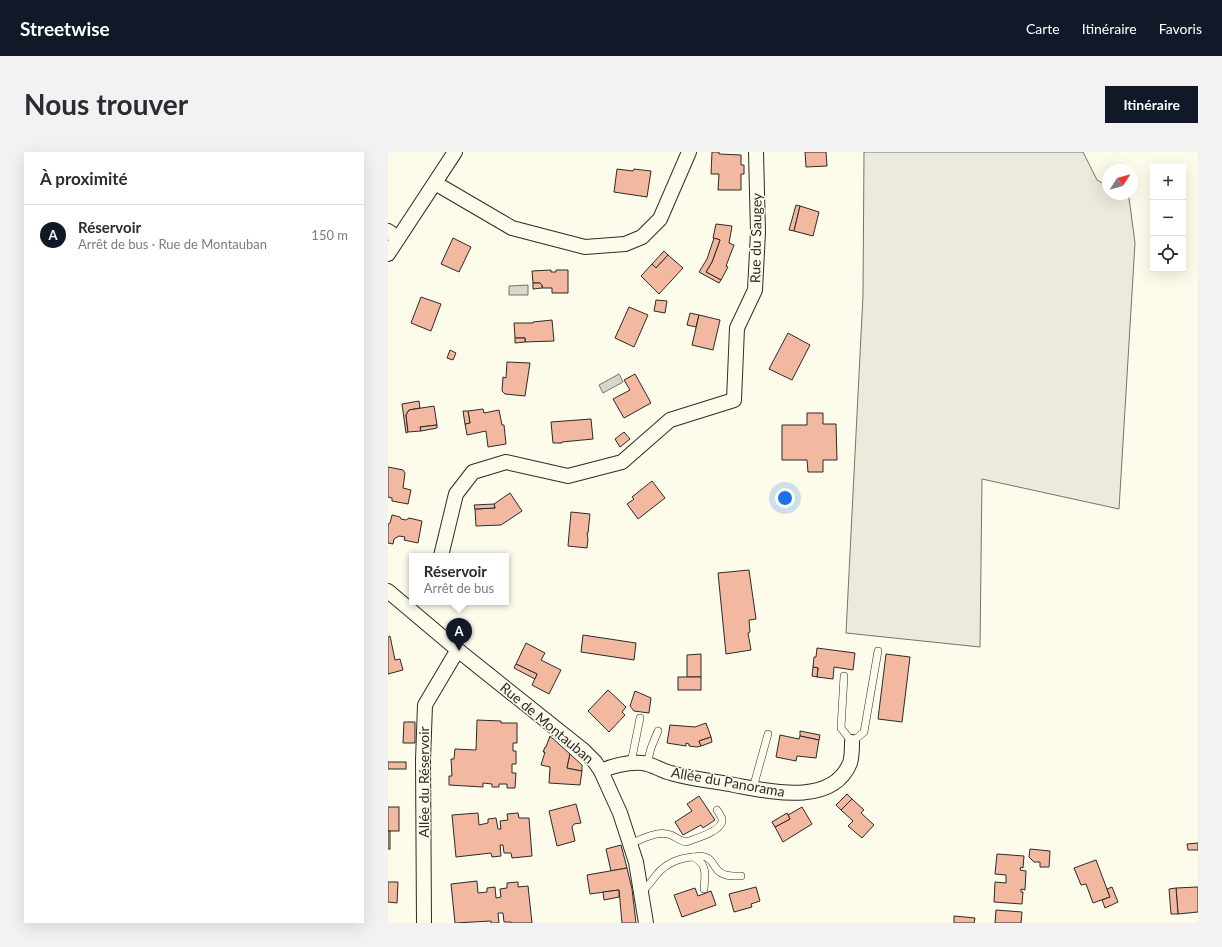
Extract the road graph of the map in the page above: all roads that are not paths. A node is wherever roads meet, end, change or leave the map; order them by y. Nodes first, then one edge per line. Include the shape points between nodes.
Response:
1 (455, 152) edge
2 (690, 152) edge
3 (756, 152) edge
4 (435, 183) junction
5 (393, 234) edge
6 (388, 254) edge
7 (443, 553) edge
8 (388, 591) edge
9 (408, 601) edge
10 (412, 605) edge
11 (458, 651) junction
12 (878, 651) dead end
13 (844, 676) dead end
14 (640, 718) dead end
15 (658, 732) dead end
16 (768, 734) dead end
17 (852, 742) junction
18 (631, 763) junction
19 (647, 764) junction
20 (601, 771) junction
21 (753, 788) junction
22 (717, 810) dead end
23 (630, 844) junction
24 (693, 857) junction
25 (741, 876) dead end
26 (704, 889) dead end
27 (641, 892) junction
28 (424, 923) edge
29 (646, 923) edge

1 - 4 street
2 - 4 street via 660,219 642,237 624,244 585,247 512,228
3 - 7 street, Rue du Saugey via 758,232 755,290 737,328 734,400 670,420 622,462 568,476 506,462 473,472 456,494
4 - 5 street
5 - 6 street
8 - 9 street, Rue de Montauban
10 - 11 street, Rue de Montauban
11 - 20 street, Rue de Montauban via 583,750
11 - 28 street, Allée du Réservoir via 425,706
12 - 17 lane via 864,732
13 - 17 lane via 841,728
14 - 18 lane
15 - 19 lane
16 - 21 lane
17 - 21 street, Allée du Panorama via 851,762 847,770 832,784 804,793
18 - 19 street, Allée du Panorama
18 - 20 street, Allée du Panorama via 618,764
19 - 21 street, Allée du Panorama via 670,773
20 - 23 street, Rue de Montauban via 620,813
22 - 23 lane via 722,824 710,833 686,842 670,835 659,834
23 - 27 street, Rue de Montauban
24 - 25 lane via 706,857 725,875
24 - 26 lane via 699,860 704,868
24 - 27 lane via 668,864
27 - 29 street, Rue de Montauban

